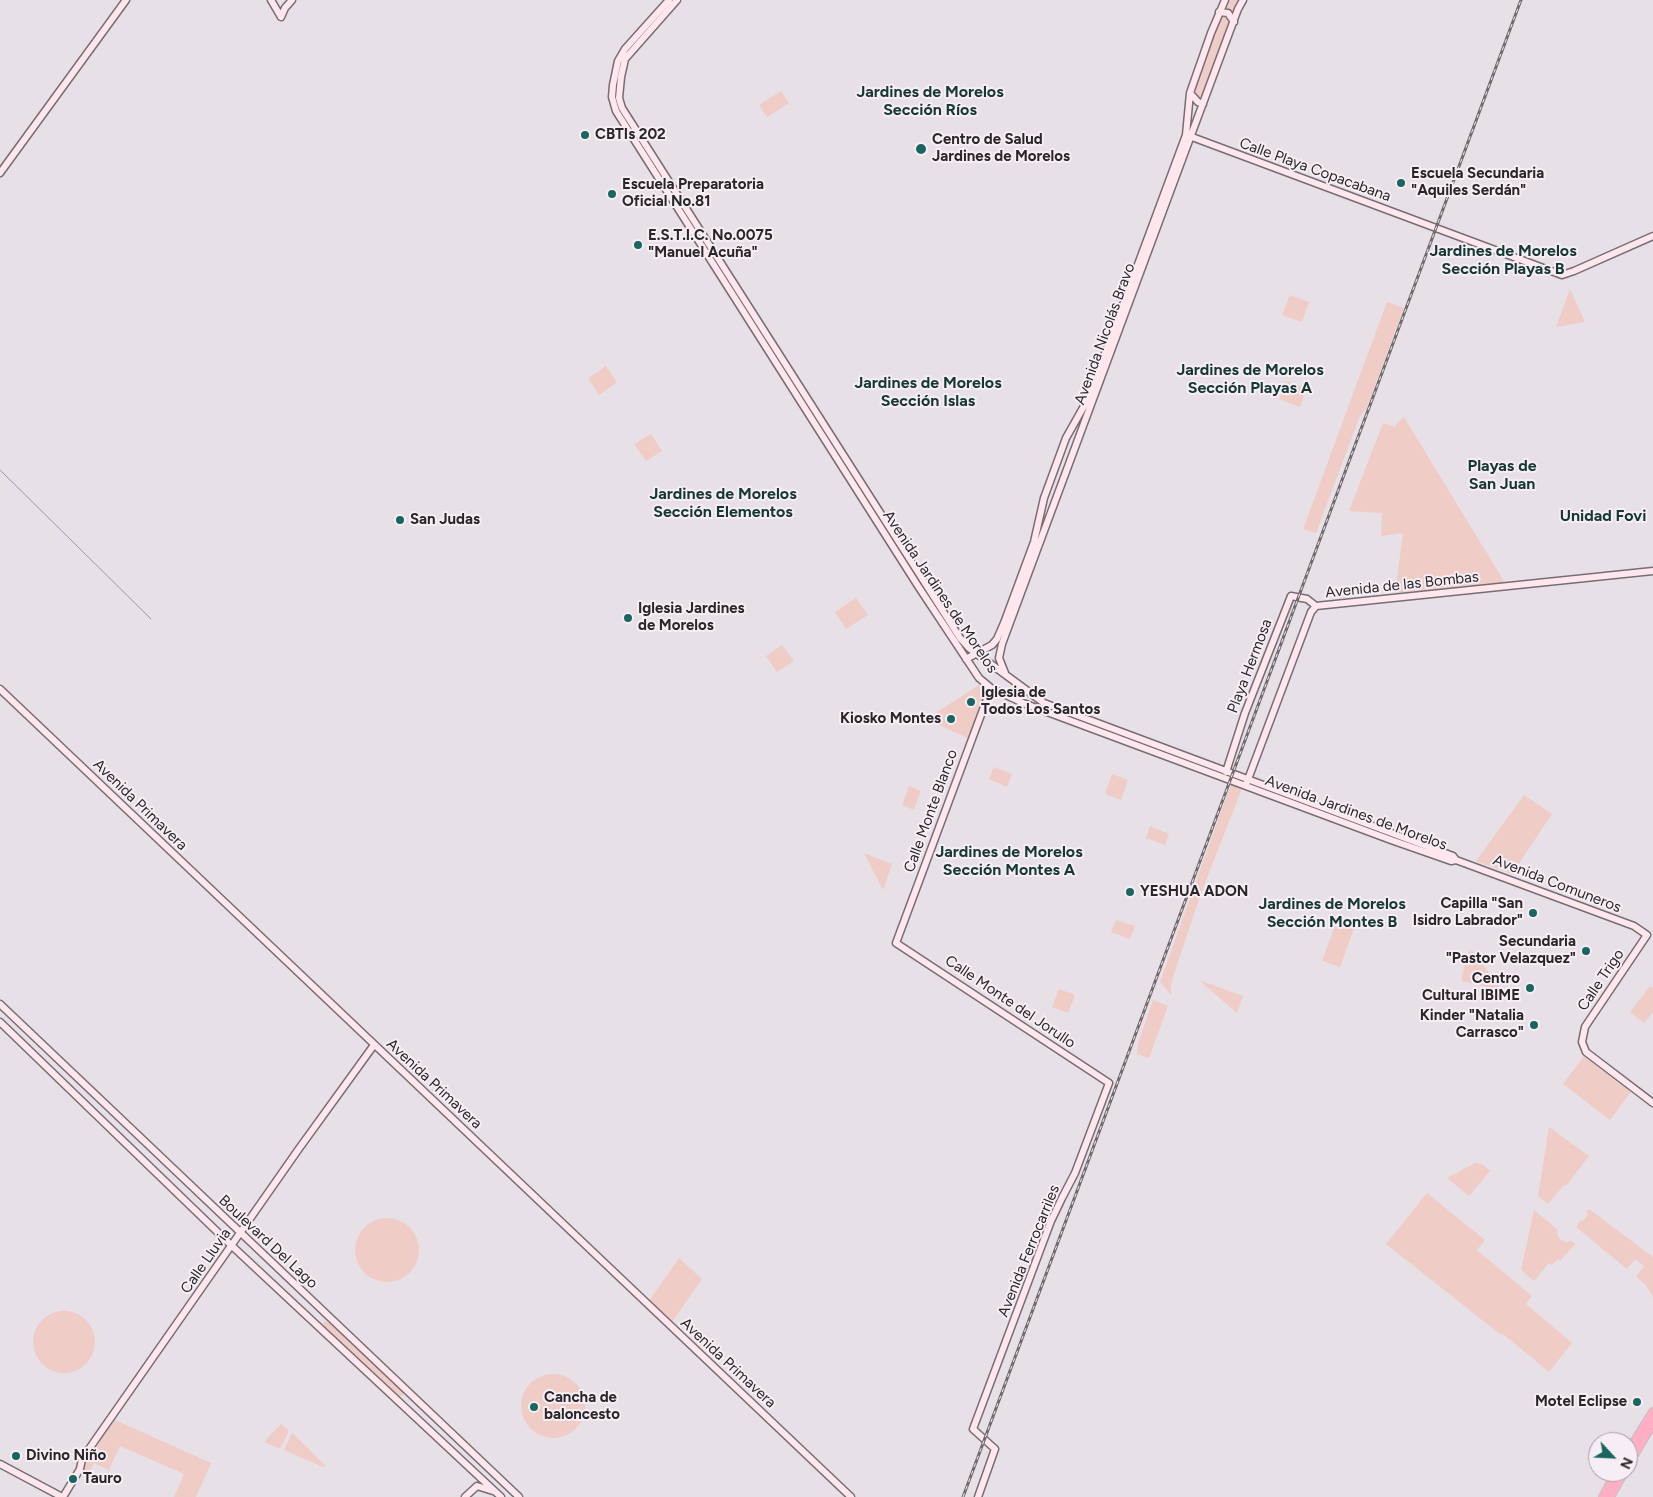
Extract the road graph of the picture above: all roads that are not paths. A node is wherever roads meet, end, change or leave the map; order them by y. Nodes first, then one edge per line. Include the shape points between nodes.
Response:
1 (126, 0) edge
2 (271, 0) edge
3 (292, 0) edge
4 (669, 0) edge
5 (677, 0) edge
6 (1226, 0) edge
7 (1243, 0) edge
8 (1219, 12) junction
9 (1234, 22) junction
10 (1190, 93) junction
11 (1203, 104) junction
12 (1192, 137) junction
13 (0, 173) edge
14 (685, 213) junction
15 (1653, 236) edge
16 (1127, 302) junction
17 (1066, 438) junction
18 (1077, 444) junction
19 (1051, 480) junction
20 (1061, 486) junction
21 (864, 494) junction
22 (1042, 529) junction
23 (1653, 571) edge
24 (1316, 606) junction
25 (1006, 624) junction
26 (977, 654) junction
27 (966, 660) junction
28 (1006, 676) junction
29 (991, 688) junction
30 (0, 689) edge
31 (1028, 692) junction
32 (1023, 703) junction
33 (1160, 751) junction
34 (1226, 772) junction
35 (1247, 783) junction
36 (1456, 860) joint
37 (1647, 935) joint
38 (896, 943) joint
39 (0, 1004) edge
40 (0, 1022) edge
41 (374, 1045) junction
42 (1109, 1083) joint
43 (1653, 1103) edge
44 (157, 1154) junction
45 (148, 1165) junction
46 (240, 1234) junction
47 (232, 1246) junction
48 (325, 1313) junction
49 (316, 1324) junction
50 (1653, 1412) edge
51 (1653, 1423) edge
52 (1638, 1436) edge
53 (1638, 1449) edge
54 (0, 1464) edge
55 (492, 1472) junction
56 (484, 1480) junction
57 (1612, 1482) edge
58 (1618, 1482) edge
59 (499, 1495) edge
60 (59, 1496) edge
61 (464, 1497) edge
62 (519, 1497) edge
63 (851, 1497) edge
64 (978, 1497) edge
65 (1604, 1497) edge
66 (1610, 1497) edge

1 - 13 street
2 - 3 street via 281,17
4 - 14 street, Avenida Jardines de Morelos via 625,49 618,61 612,97 624,125
5 - 14 street, Avenida Jardines de Morelos via 625,59 619,98
6 - 8 street, Avenida Nicolás Bravo
7 - 9 street, Avenida Nicolás Bravo
8 - 9 street via 1228,13
8 - 10 street, Avenida Nicolás Bravo
9 - 11 street, Avenida Nicolás Bravo
10 - 11 street
10 - 16 street, Avenida Nicolás Bravo via 1186,135
11 - 12 street, Avenida Nicolás Bravo
12 - 15 street, Calle Playa Copacabana via 1562,275
12 - 16 street, Avenida Nicolás Bravo
14 - 21 street, Avenida Jardines de Morelos
16 - 17 street, Avenida Nicolás Bravo via 1088,399
16 - 18 street, Avenida Nicolás Bravo
17 - 18 street
17 - 19 street, Avenida Nicolás Bravo
18 - 20 street, Avenida Nicolás Bravo
19 - 20 street
19 - 22 street, Avenida Nicolás Bravo via 1044,498
20 - 22 street, Avenida Nicolás Bravo
21 - 26 street, Avenida Jardines de Morelos via 960,638
21 - 27 street, Avenida Jardines de Morelos
22 - 25 street, Avenida Nicolás Bravo
23 - 24 street, Avenida de las Bombas
24 - 34 street, Playa Hermosa via 1307,599 1291,596 1245,713
24 - 35 street, Avenida de las Bombas
25 - 26 street, Avenida Nicolás Bravo via 992,645
25 - 28 street, Avenida Nicolás Bravo via 999,658
26 - 27 street, Avenida Nicolás Bravo
26 - 28 street, Avenida Jardines de Morelos
27 - 29 street, Avenida Jardines de Morelos
28 - 31 street, Avenida Jardines de Morelos
29 - 32 street, Avenida Jardines de Morelos
29 - 38 street, Calle Monte Blanco
30 - 41 street, Avenida Primavera
31 - 32 street
31 - 33 street, Avenida Jardines de Morelos via 1044,703
32 - 33 street, Avenida Jardines de Morelos
33 - 34 street, Avenida Jardines de Morelos
33 - 35 street, Avenida Jardines de Morelos
34 - 35 street, Avenida Jardines de Morelos
35 - 36 street, Avenida Jardines de Morelos via 1451,861
36 - 37 street, Avenida Comuneros via 1634,926
37 - 43 street, Calle Trigo via 1585,1027 1582,1042 1586,1052
38 - 42 street, Calle Monte del Jorullo
39 - 44 street, Boulevard Del Lago
40 - 45 street, Boulevard Del Lago
41 - 46 street, Calle Lluvia
41 - 63 street, Avenida Primavera
42 - 64 street, Avenida Ferrocarriles via 1076,1173 1051,1221 974,1429 995,1449
44 - 45 street
44 - 46 street, Boulevard Del Lago
45 - 47 street, Boulevard Del Lago
46 - 47 street, Calle Lluvia
46 - 48 street, Boulevard Del Lago
47 - 49 street, Boulevard Del Lago
47 - 60 street, Calle Lluvia
48 - 49 street
48 - 55 street, Boulevard Del Lago
49 - 56 street, Boulevard Del Lago
50 - 52 highway
51 - 53 highway
54 - 60 street
55 - 56 street
55 - 62 street, Boulevard Del Lago
56 - 59 street, Boulevard Del Lago
57 - 65 highway
58 - 66 highway
59 - 61 street via 477,1486

